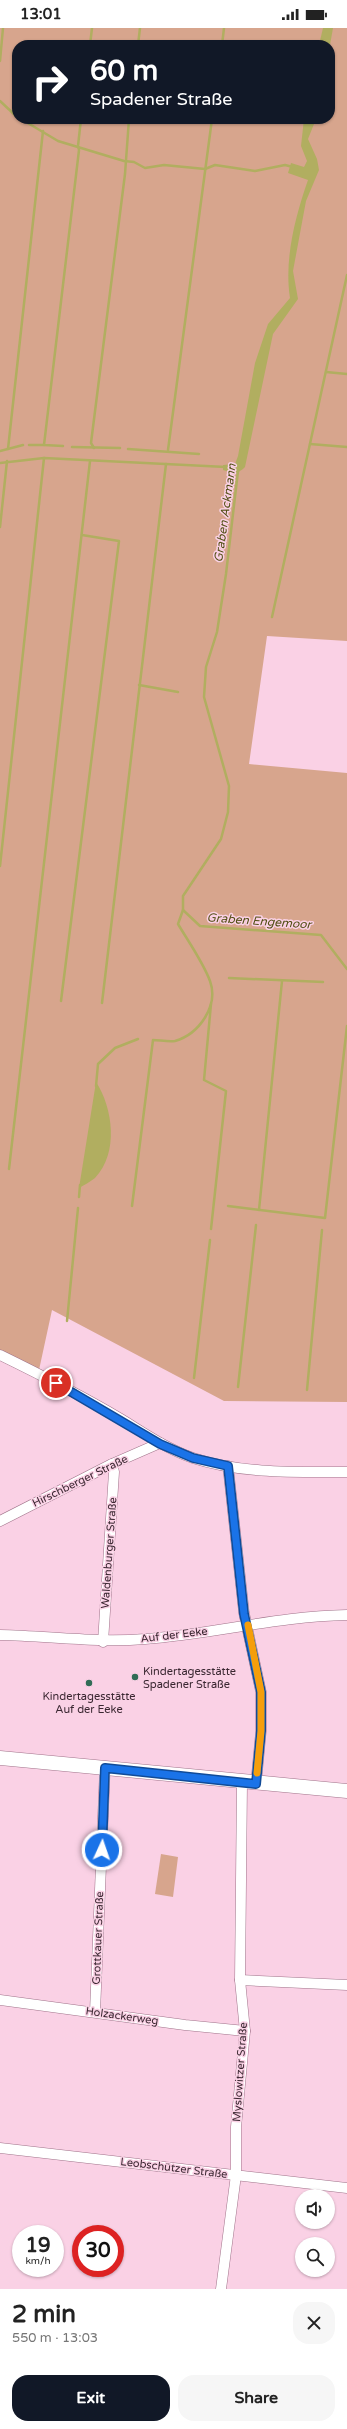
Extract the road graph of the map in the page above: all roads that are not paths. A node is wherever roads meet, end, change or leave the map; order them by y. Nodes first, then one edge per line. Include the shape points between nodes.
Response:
1 (0, 1355) edge
2 (160, 1444) junction
3 (112, 1464) junction
4 (228, 1466) junction
5 (347, 1472) edge
6 (0, 1521) edge
7 (347, 1615) edge
8 (248, 1625) junction
9 (0, 1635) edge
10 (103, 1642) junction
11 (0, 1758) edge
12 (105, 1768) junction
13 (242, 1782) junction
14 (256, 1784) junction
15 (347, 1791) edge
16 (240, 1980) junction
17 (347, 1985) edge
18 (0, 2000) edge
19 (95, 2012) junction
20 (245, 2030) junction
21 (0, 2148) edge
22 (236, 2175) junction
23 (347, 2188) edge
24 (221, 2289) edge

1 - 2 street via 56,1383
2 - 3 street, Hirschberger Straße
2 - 4 street via 193,1458
3 - 6 street, Hirschberger Straße
3 - 10 street, Waldenburger Straße via 114,1472
4 - 5 street via 288,1472
4 - 8 street via 244,1614
7 - 8 street, Auf der Eeke
8 - 10 street, Auf der Eeke via 147,1639
8 - 14 street via 261,1692 261,1731
9 - 10 street, Auf der Eeke
11 - 12 street
12 - 13 street
12 - 19 street, Grottkauer Straße
13 - 14 street
13 - 16 street, Myslowitzer Straße
14 - 15 street
16 - 17 street
16 - 20 street, Myslowitzer Straße
18 - 19 street, Holzackerweg
19 - 20 street, Holzackerweg via 185,2025
20 - 22 street, Myslowitzer Straße via 236,2127
21 - 22 street, Leobschützer Straße
22 - 23 street, Leobschützer Straße
22 - 24 street, Myslowitzer Straße

